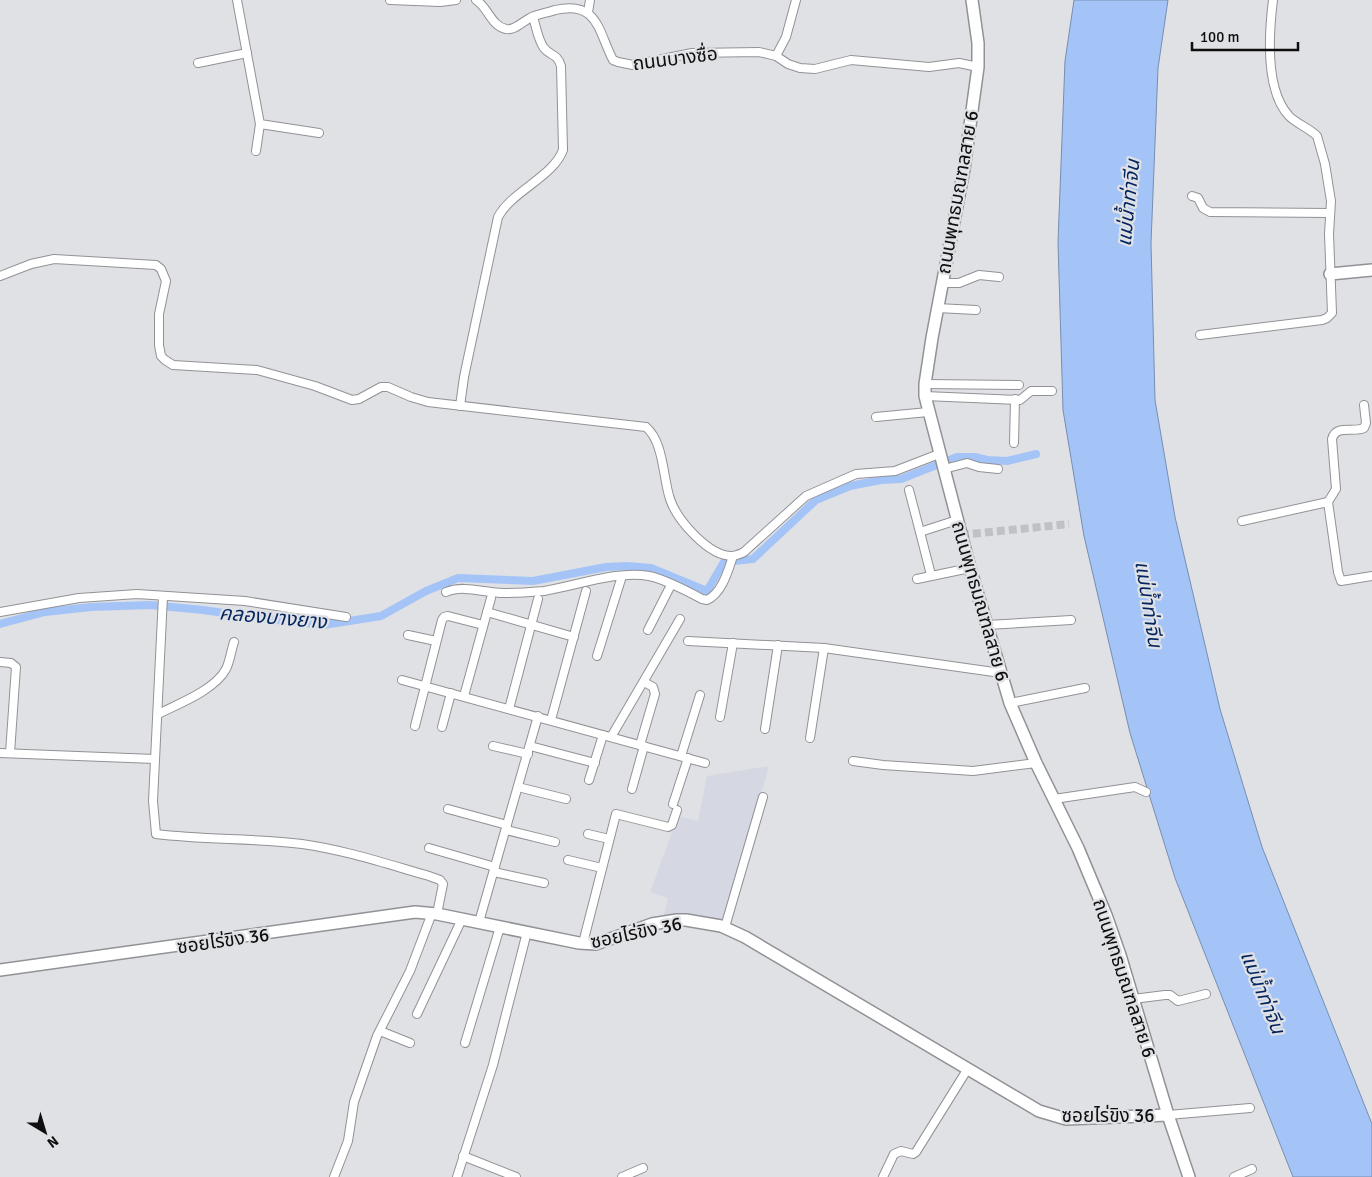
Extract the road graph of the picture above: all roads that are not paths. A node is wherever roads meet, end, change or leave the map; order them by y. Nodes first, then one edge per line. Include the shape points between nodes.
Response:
1 (237, 0) edge
2 (390, 0) edge
3 (456, 0) edge
4 (476, 0) edge
5 (796, 0) edge
6 (972, 0) edge
7 (1273, 0) edge
8 (589, 7) edge
9 (533, 16) junction
10 (247, 53) junction
11 (776, 56) junction
12 (198, 63) dead end
13 (978, 67) junction
14 (260, 124) junction
15 (319, 133) dead end
16 (256, 151) dead end
17 (1192, 196) dead end
18 (1330, 213) junction
19 (1372, 270) edge
20 (1330, 274) junction
21 (0, 276) edge
22 (999, 277) dead end
23 (942, 283) junction
24 (937, 308) junction
25 (976, 310) dead end
26 (1200, 335) dead end
27 (925, 384) junction
28 (1018, 385) dead end
29 (1052, 391) dead end
30 (925, 396) junction
31 (1015, 400) junction
32 (1364, 405) dead end
33 (460, 406) junction
34 (928, 412) junction
35 (876, 417) dead end
36 (1014, 443) dead end
37 (939, 454) junction
38 (944, 469) junction
39 (998, 469) dead end
40 (909, 490) dead end
41 (1328, 502) junction
42 (957, 520) junction
43 (1242, 521) dead end
44 (920, 532) junction
45 (732, 558) junction
46 (970, 568) junction
47 (931, 575) junction
48 (622, 576) junction
49 (1372, 576) edge
50 (917, 579) dead end
51 (671, 585) junction
52 (586, 591) dead end
53 (446, 592) dead end
54 (162, 598) junction
55 (491, 598) dead end
56 (538, 599) dead end
57 (0, 612) edge
58 (487, 612) junction
59 (346, 617) dead end
60 (680, 619) dead end
61 (1071, 620) dead end
62 (987, 624) junction
63 (483, 626) junction
64 (531, 626) junction
65 (648, 630) dead end
66 (408, 634) dead end
67 (574, 638) junction
68 (436, 641) junction
69 (688, 641) dead end
70 (234, 642) dead end
71 (733, 643) junction
72 (778, 645) junction
73 (824, 648) junction
74 (597, 656) dead end
75 (0, 662) edge
76 (1001, 673) junction
77 (402, 680) dead end
78 (644, 682) junction
79 (425, 686) junction
80 (1085, 688) dead end
81 (451, 693) junction
82 (700, 695) dead end
83 (464, 696) junction
84 (1010, 703) junction
85 (509, 708) junction
86 (158, 714) junction
87 (538, 716) junction
88 (720, 717) dead end
89 (551, 720) junction
90 (416, 726) dead end
91 (442, 727) dead end
92 (765, 729) dead end
93 (607, 736) junction
94 (810, 738) dead end
95 (642, 745) junction
96 (493, 746) dead end
97 (530, 746) junction
98 (0, 753) edge
99 (10, 753) junction
100 (528, 754) junction
101 (684, 757) junction
102 (155, 759) junction
103 (853, 761) dead end
104 (594, 763) junction
105 (705, 763) dead end
106 (1036, 763) junction
107 (589, 780) dead end
108 (518, 787) junction
109 (632, 789) dead end
110 (1146, 792) dead end
111 (763, 797) dead end
112 (1054, 798) junction
113 (566, 799) dead end
114 (448, 809) dead end
115 (506, 827) junction
116 (588, 834) dead end
117 (609, 839) junction
118 (555, 842) dead end
119 (429, 848) dead end
120 (568, 860) dead end
121 (602, 868) junction
122 (494, 869) junction
123 (544, 883) dead end
124 (435, 914) junction
125 (462, 919) junction
126 (479, 922) junction
127 (500, 927) junction
128 (724, 927) junction
129 (527, 932) junction
130 (583, 943) junction
131 (0, 970) edge
132 (1206, 994) dead end
133 (1133, 1000) junction
134 (417, 1014) dead end
135 (380, 1030) junction
136 (410, 1043) dead end
137 (465, 1043) dead end
138 (967, 1070) junction
139 (1250, 1108) dead end
140 (1168, 1115) junction
141 (464, 1156) junction
142 (643, 1168) dead end
143 (1252, 1169) dead end
144 (334, 1177) edge
145 (456, 1177) edge
146 (516, 1177) edge
147 (622, 1177) edge
148 (883, 1177) edge
149 (1189, 1177) edge
150 (1234, 1177) edge

1 - 10 street
2 - 3 street
4 - 9 street, ถนนบางซื่อ via 495,23 504,28 510,29
5 - 11 street via 786,37
6 - 13 street, ถนนพุทธมณฑลสาย 6
7 - 18 street via 1271,56 1276,94 1287,113 1318,138 1328,178
8 - 9 street, ถนนบางซื่อ via 567,7
8 - 11 street, ถนนบางซื่อ via 613,60 625,64 708,52 759,52
9 - 33 street via 544,49 556,56 561,66 563,150 557,162 498,217
10 - 12 street
10 - 14 street
11 - 13 street, ถนนบางซื่อ via 788,64 815,69 851,60 929,67 959,63
13 - 23 street, ถนนพุทธมณฑลสาย 6 via 964,169
14 - 15 street
14 - 16 street
17 - 18 street via 1210,212
18 - 20 street
19 - 20 street
20 - 26 street via 1332,313 1326,319
21 - 33 street via 54,259 156,265 165,274 166,281 159,314 159,345 162,356 173,365 257,370 352,400 388,387 428,402
22 - 23 street via 979,275 959,283
23 - 24 street, ถนนพุทธมณฑลสาย 6
24 - 25 street
24 - 27 street, ถนนพุทธมณฑลสาย 6
27 - 28 street
27 - 30 street, ถนนพุทธมณฑลสาย 6
29 - 31 street via 1032,391 1023,399
30 - 31 street
30 - 34 street, ถนนพุทธมณฑลสาย 6
31 - 36 street
32 - 41 street via 1364,428 1339,430 1333,434 1336,489
33 - 45 street via 646,427 655,439 669,496 679,516 703,542
34 - 35 street
34 - 37 street, ถนนพุทธมณฑลสาย 6
37 - 38 street, ถนนพุทธมณฑลสาย 6
37 - 45 street via 895,471 856,474 806,496 744,552
38 - 39 street via 968,463
38 - 42 street, ถนนพุทธมณฑลสาย 6
40 - 44 street
41 - 43 street
41 - 49 street via 1341,581
42 - 44 street
42 - 46 street, ถนนพุทธมณฑลสาย 6
44 - 47 street
45 - 51 street via 715,594 707,600
46 - 47 street
46 - 62 street, ถนนพุทธมณฑลสาย 6
47 - 50 street
48 - 51 street via 648,576
48 - 53 street via 531,592 496,593 463,588
48 - 74 street
51 - 65 street
52 - 67 street
54 - 57 street via 137,594 79,598
54 - 59 street via 245,601
54 - 86 street
55 - 58 street
56 - 64 street
58 - 63 street
58 - 64 street
60 - 78 street
61 - 62 street
62 - 76 street, ถนนพุทธมณฑลสาย 6
63 - 68 street via 444,617
63 - 83 street
64 - 67 street
64 - 85 street
66 - 68 street
67 - 89 street
68 - 79 street
69 - 71 street
70 - 86 street via 226,669 218,680
71 - 72 street
71 - 88 street
72 - 73 street
72 - 92 street
73 - 76 street
73 - 94 street
75 - 99 street via 16,667
76 - 84 street, ถนนพุทธมณฑลสาย 6
77 - 79 street
78 - 93 street
78 - 95 street via 653,687 655,694
79 - 81 street
79 - 90 street
80 - 84 street
81 - 83 street
81 - 91 street
82 - 101 street
83 - 85 street
84 - 106 street, ถนนพุทธมณฑลสาย 6
85 - 87 street
86 - 102 street
87 - 89 street
87 - 97 street
89 - 93 street
93 - 95 street
93 - 104 street
95 - 101 street
95 - 109 street
96 - 100 street
97 - 100 street
97 - 104 street
98 - 99 street
99 - 102 street
100 - 108 street
101 - 105 street
101 - 117 street via 672,825 668,827 616,814
102 - 124 street via 153,801 156,834 300,844 337,850 410,870 440,880 443,884
103 - 106 street via 974,771
104 - 107 street
106 - 112 street, ถนนพุทธมณฑลสาย 6
108 - 113 street
108 - 115 street
110 - 112 street via 1135,787
111 - 128 street
112 - 133 street, ถนนพุทธมณฑลสาย 6 via 1106,915
114 - 115 street
115 - 118 street
115 - 122 street
116 - 117 street
117 - 121 street
119 - 122 street
120 - 121 street
121 - 130 street
122 - 123 street
122 - 126 street
124 - 125 street, ซอยไร่ขิง 36
124 - 131 street, ซอยไร่ขิง 36 via 415,912
124 - 135 street
125 - 126 street, ซอยไร่ขิง 36
125 - 134 street
126 - 127 street, ซอยไร่ขิง 36
127 - 129 street, ซอยไร่ขิง 36
127 - 137 street
128 - 130 street, ซอยไร่ขิง 36 via 686,920 669,921 596,944
128 - 138 street, ซอยไร่ขิง 36
129 - 130 street, ซอยไร่ขิง 36
129 - 141 street
132 - 133 street via 1178,1001 1170,995
133 - 140 street, ถนนพุทธมณฑลสาย 6
135 - 136 street
135 - 144 street via 354,1102 348,1141
138 - 140 street, ซอยไร่ขิง 36 via 1039,1112 1061,1118
138 - 148 street via 916,1152 894,1154
139 - 140 street
140 - 149 street, ถนนพุทธมณฑลสาย 6
141 - 145 street
141 - 146 street
142 - 147 street
143 - 150 street

